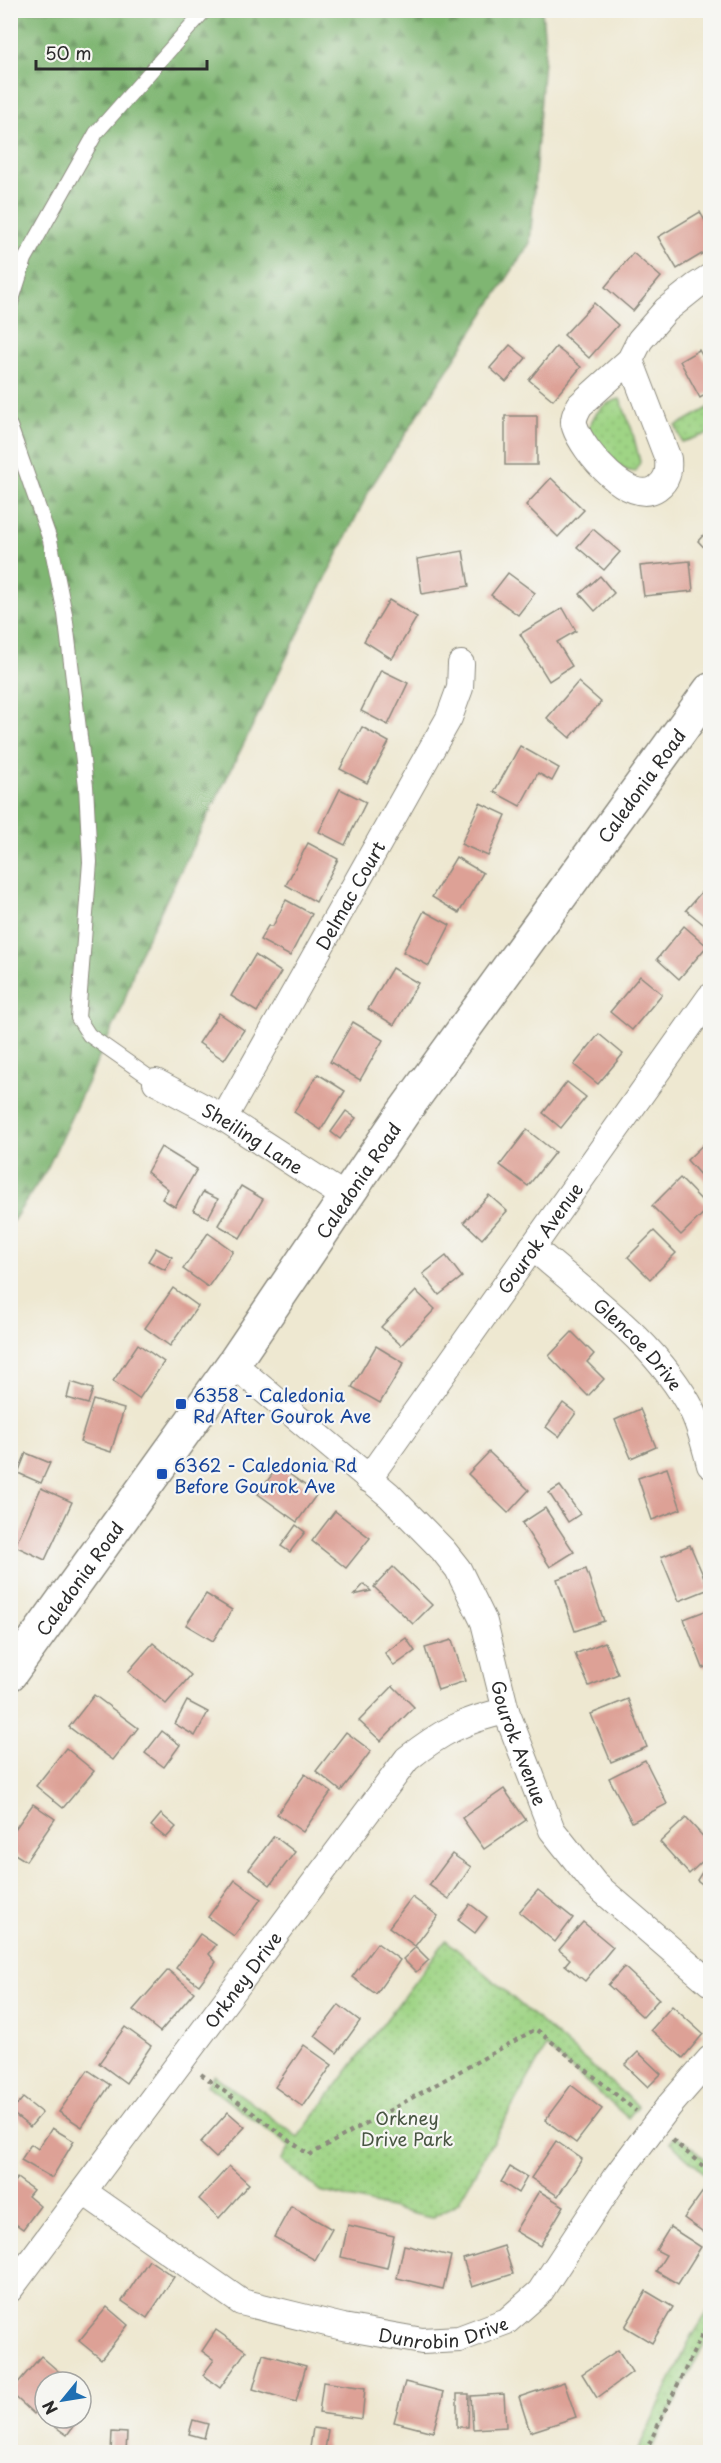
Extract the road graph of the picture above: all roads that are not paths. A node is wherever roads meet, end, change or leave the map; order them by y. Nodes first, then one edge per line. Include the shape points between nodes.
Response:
1 (205, 10) edge
2 (711, 277) edge
3 (10, 306) edge
4 (630, 360) junction
5 (10, 426) edge
6 (461, 664) dead end
7 (711, 690) edge
8 (711, 997) edge
9 (156, 1082) joint
10 (224, 1118) junction
11 (347, 1198) junction
12 (532, 1247) junction
13 (233, 1364) junction
14 (708, 1450) edge
15 (368, 1479) junction
16 (10, 1674) edge
17 (506, 1712) junction
18 (711, 1983) edge
19 (711, 2059) edge
20 (84, 2192) junction
21 (10, 2289) edge

1 - 3 lane via 96,133 25,259
2 - 4 street via 666,310 640,340
4 - 4 street via 580,405 574,427 595,461 618,481 649,492 668,475 668,459
5 - 9 lane via 50,540 64,614 86,786 90,862 78,1018 89,1035
6 - 10 street, Delmac Court via 460,688 449,718
7 - 11 street, Caledonia Road via 403,1113
8 - 12 street, Gourok Avenue
9 - 10 street, Sheiling Lane
10 - 11 street, Sheiling Lane
11 - 13 street, Caledonia Road
12 - 14 street, Glencoe Drive via 638,1340 693,1412
12 - 15 street, Gourok Avenue
13 - 15 street, Gourok Avenue
13 - 16 street, Caledonia Road
15 - 17 street, Gourok Avenue via 406,1512 458,1569 483,1622
17 - 18 street, Gourok Avenue via 545,1815 570,1856 595,1884
17 - 20 street, Orkney Drive via 468,1720 445,1731 407,1759
19 - 20 street, Dunrobin Drive via 615,2178 540,2292 525,2308 494,2328 473,2335 422,2341 241,2302
20 - 21 street, Orkney Drive

